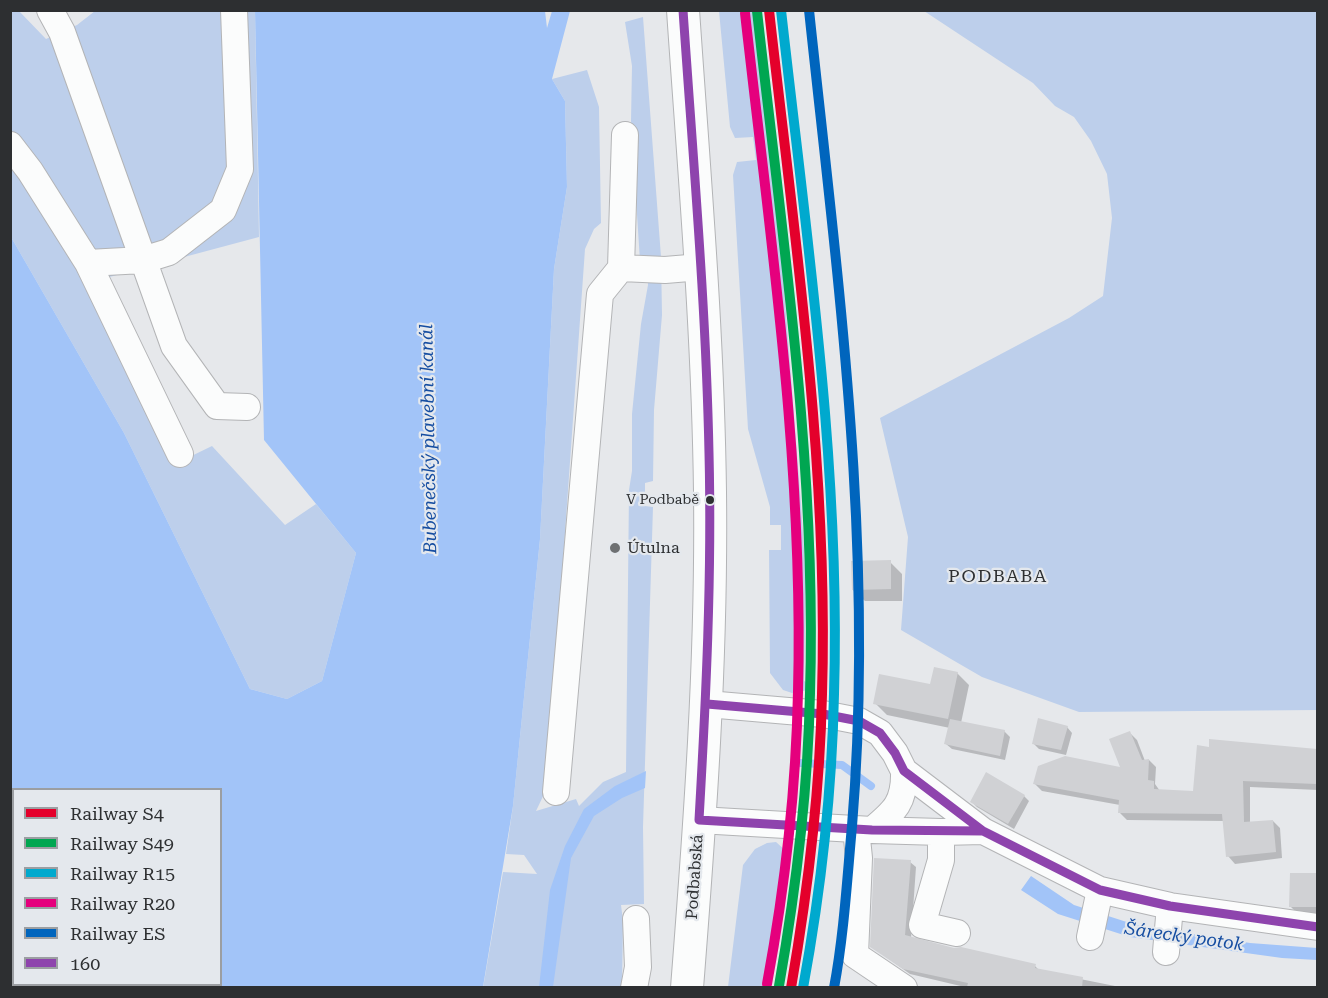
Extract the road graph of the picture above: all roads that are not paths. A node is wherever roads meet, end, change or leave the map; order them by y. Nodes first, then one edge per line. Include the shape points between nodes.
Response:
1 (50, 10) edge
2 (234, 10) edge
3 (683, 10) edge
4 (625, 135) dead end
5 (10, 145) edge
6 (143, 260) junction
7 (88, 263) junction
8 (701, 267) junction
9 (621, 268) junction
10 (247, 407) dead end
11 (180, 454) dead end
12 (706, 704) junction
13 (904, 771) junction
14 (556, 792) dead end
15 (699, 820) junction
16 (864, 829) junction
17 (983, 831) junction
18 (941, 837) junction
19 (1098, 898) junction
20 (1169, 913) junction
21 (636, 918) dead end
22 (1317, 927) edge
23 (957, 933) dead end
24 (1090, 937) dead end
25 (1166, 952) dead end
26 (634, 987) edge
27 (687, 987) edge
28 (904, 987) edge

1 - 6 street via 62,32
2 - 6 street via 240,169 223,210 169,252
3 - 8 main road, Podbabská
4 - 9 street
5 - 7 street
6 - 7 street
6 - 10 street via 174,346 217,406
7 - 11 street
8 - 9 street
8 - 12 main road, Podbabská via 710,494
9 - 14 street via 600,294
12 - 13 street via 859,721 880,733
12 - 15 main road, Podbabská
13 - 16 street via 904,789 892,813
13 - 17 street
15 - 16 street
15 - 27 main road, Podbabská
16 - 18 street
16 - 28 street via 855,955
17 - 18 street
17 - 19 street
18 - 23 street via 941,860 922,925
19 - 20 street
19 - 24 street
20 - 22 street
20 - 25 street
21 - 26 street via 638,967

